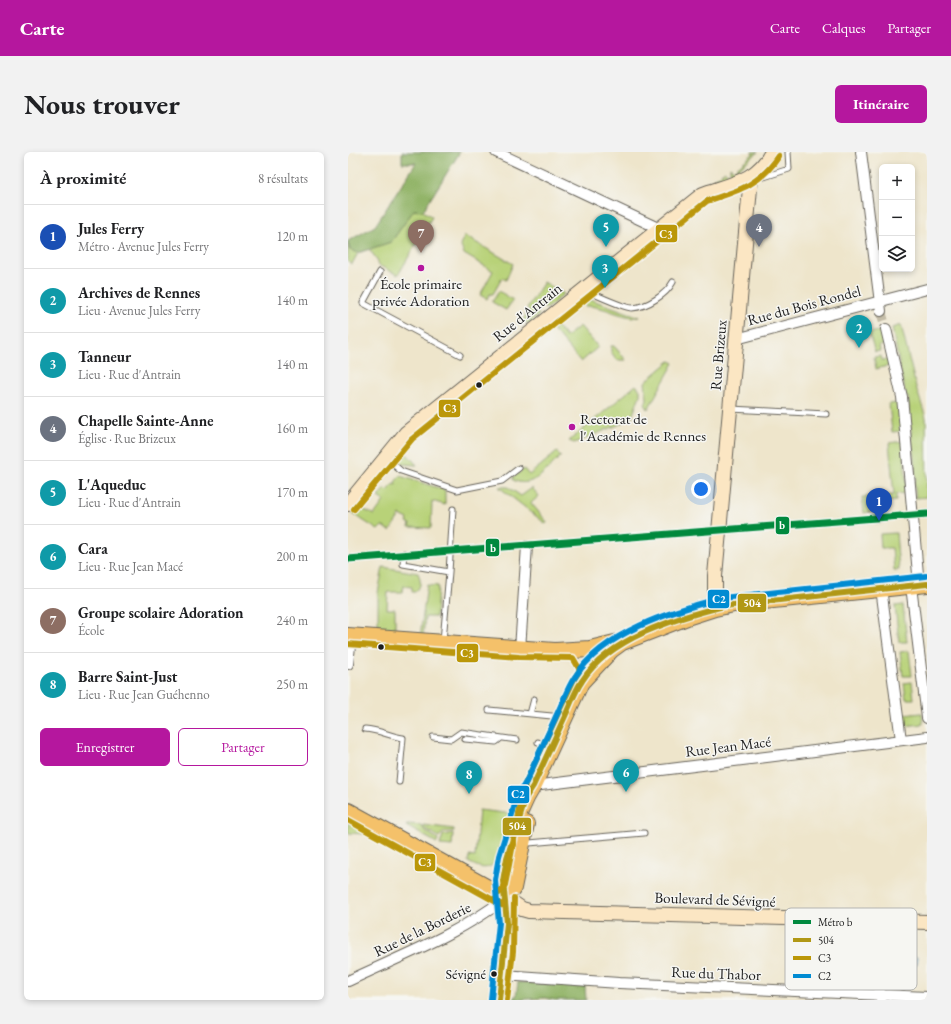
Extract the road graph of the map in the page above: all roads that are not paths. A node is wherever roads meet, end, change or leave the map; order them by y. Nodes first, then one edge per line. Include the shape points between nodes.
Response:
1 (496, 152) edge
2 (772, 152) edge
3 (788, 152) edge
4 (861, 152) edge
5 (751, 177) junction
6 (658, 228) junction
7 (380, 272) dead end
8 (673, 282) dead end
9 (583, 289) junction
10 (927, 289) edge
11 (880, 306) junction
12 (886, 329) tunnel mouth
13 (736, 339) junction
14 (460, 355) dead end
15 (730, 409) junction
16 (826, 414) dead end
17 (386, 457) junction
18 (519, 468) dead end
19 (348, 504) edge
20 (453, 509) dead end
21 (527, 546) dead end
22 (404, 554) dead end
23 (449, 572) junction
24 (919, 585) edge
25 (881, 588) junction
26 (715, 608) junction
27 (349, 637) edge
28 (630, 639) junction
29 (443, 644) junction
30 (520, 649) junction
31 (577, 650) junction
32 (348, 664) edge
33 (588, 672) junction
34 (534, 699) dead end
35 (489, 710) dead end
36 (530, 714) junction
37 (564, 717) junction
38 (927, 718) edge
39 (365, 728) dead end
40 (433, 737) dead end
41 (927, 737) edge
42 (465, 739) dead end
43 (500, 739) junction
44 (517, 740) dead end
45 (901, 740) junction
46 (399, 782) dead end
47 (533, 786) junction
48 (348, 811) edge
49 (644, 833) dead end
50 (517, 840) junction
51 (506, 898) junction
52 (785, 918) edge
53 (917, 922) edge
54 (927, 922) edge
55 (503, 975) junction
56 (348, 982) edge
57 (881, 997) edge
58 (927, 997) edge
59 (499, 1000) edge

1 - 6 street
2 - 5 street, Rue d'Antrain
3 - 5 lane, Rue d'Antrain via 789,169 764,177
4 - 11 street
5 - 6 street, Rue d'Antrain via 703,194
5 - 13 street, Rue Brizeux
6 - 9 street, Rue d'Antrain
7 - 14 lane via 363,303
8 - 9 lane via 668,290 648,304 631,308
9 - 17 street, Rue d'Antrain via 406,433
10 - 11 street, Rue du Bois Rondel
11 - 13 street, Rue du Bois Rondel
12 - 24 street via 902,397
13 - 15 street, Rue Brizeux
15 - 16 lane
15 - 26 street, Rue Brizeux via 715,576
17 - 18 lane via 400,471 457,490 502,480
17 - 19 street, Rue d'Antrain
20 - 23 lane
21 - 30 street
22 - 23 lane via 403,564
23 - 29 lane
24 - 25 main road
24 - 38 street
25 - 26 main road
25 - 45 street
26 - 28 main road
27 - 29 main road
27 - 32 street
28 - 31 main road
28 - 33 main road via 611,650
29 - 30 main road
30 - 31 main road
31 - 33 main road via 587,664
33 - 37 main road
34 - 36 lane
35 - 36 lane
36 - 37 lane
37 - 47 main road via 544,744
39 - 46 lane via 403,738
40 - 43 lane via 451,739 461,732
41 - 45 street, Rue Jean Macé
42 - 43 lane via 496,742
43 - 44 lane
45 - 47 street, Rue Jean Macé
47 - 50 main road via 526,797
48 - 51 main road
49 - 50 lane via 529,843
50 - 51 main road via 503,882
51 - 52 street, Boulevard de Sévigné via 529,911
51 - 55 street
51 - 56 street, Rue de la Borderie via 485,914
53 - 54 street, Boulevard de Sévigné
55 - 57 street, Rue du Thabor
55 - 59 street
57 - 58 street, Rue du Thabor

